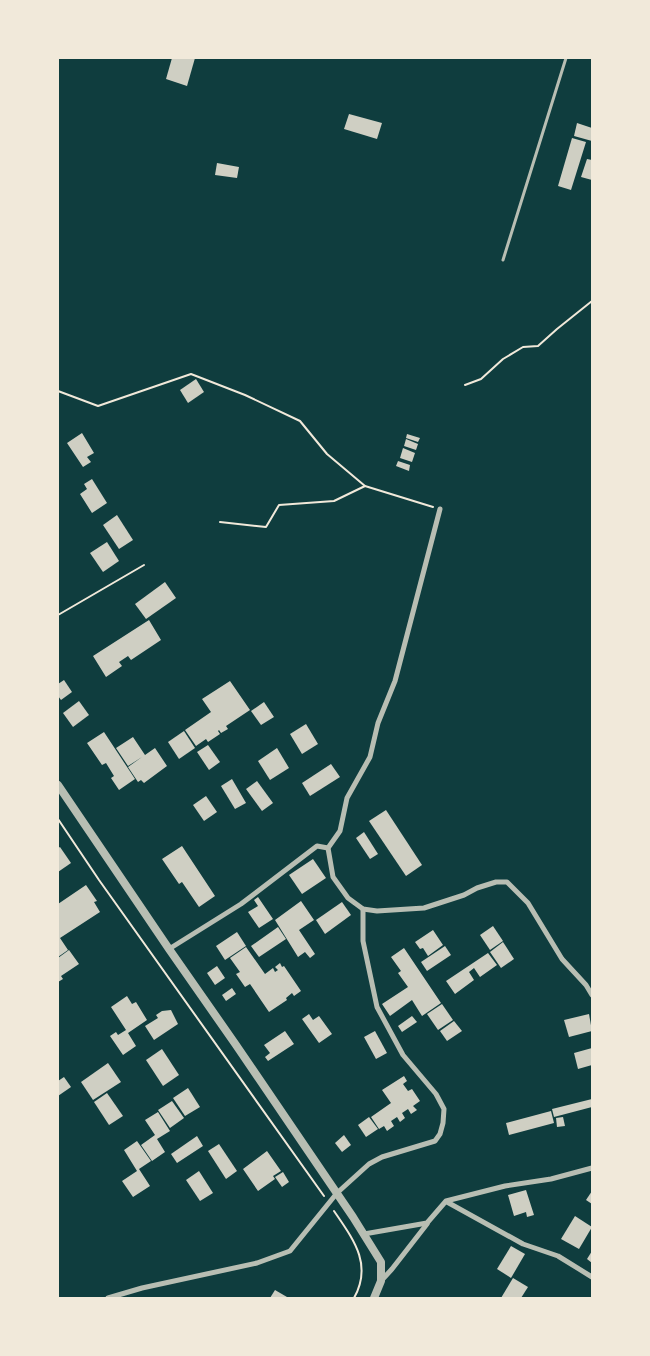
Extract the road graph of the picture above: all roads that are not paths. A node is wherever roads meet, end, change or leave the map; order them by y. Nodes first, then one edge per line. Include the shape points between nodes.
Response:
1 (566, 58) edge
2 (504, 260) dead end
3 (440, 509) road end
4 (58, 785) edge
5 (328, 848) junction
6 (363, 909) junction
7 (169, 949) junction
8 (592, 995) edge
9 (592, 1168) edge
10 (337, 1193) junction
11 (446, 1202) junction
12 (427, 1223) junction
13 (364, 1234) junction
14 (592, 1277) edge
15 (381, 1280) junction
16 (108, 1298) edge
17 (376, 1298) edge

1 - 2 lane
3 - 5 street via 395,681 378,723 370,757 347,798 340,830
4 - 7 street
5 - 6 street via 332,877 348,898
5 - 7 street via 317,846 241,904
6 - 8 street via 424,908 496,882 507,882 528,903 562,959
6 - 10 street via 363,941 377,1008 403,1054 436,1094 444,1109 443,1123 435,1142 382,1157 369,1164
7 - 10 street
9 - 11 street
10 - 13 street
10 - 16 street via 290,1251 257,1263
11 - 12 street
11 - 14 street via 515,1240 558,1256
12 - 13 street
12 - 15 street
13 - 15 street via 381,1262
15 - 17 street

